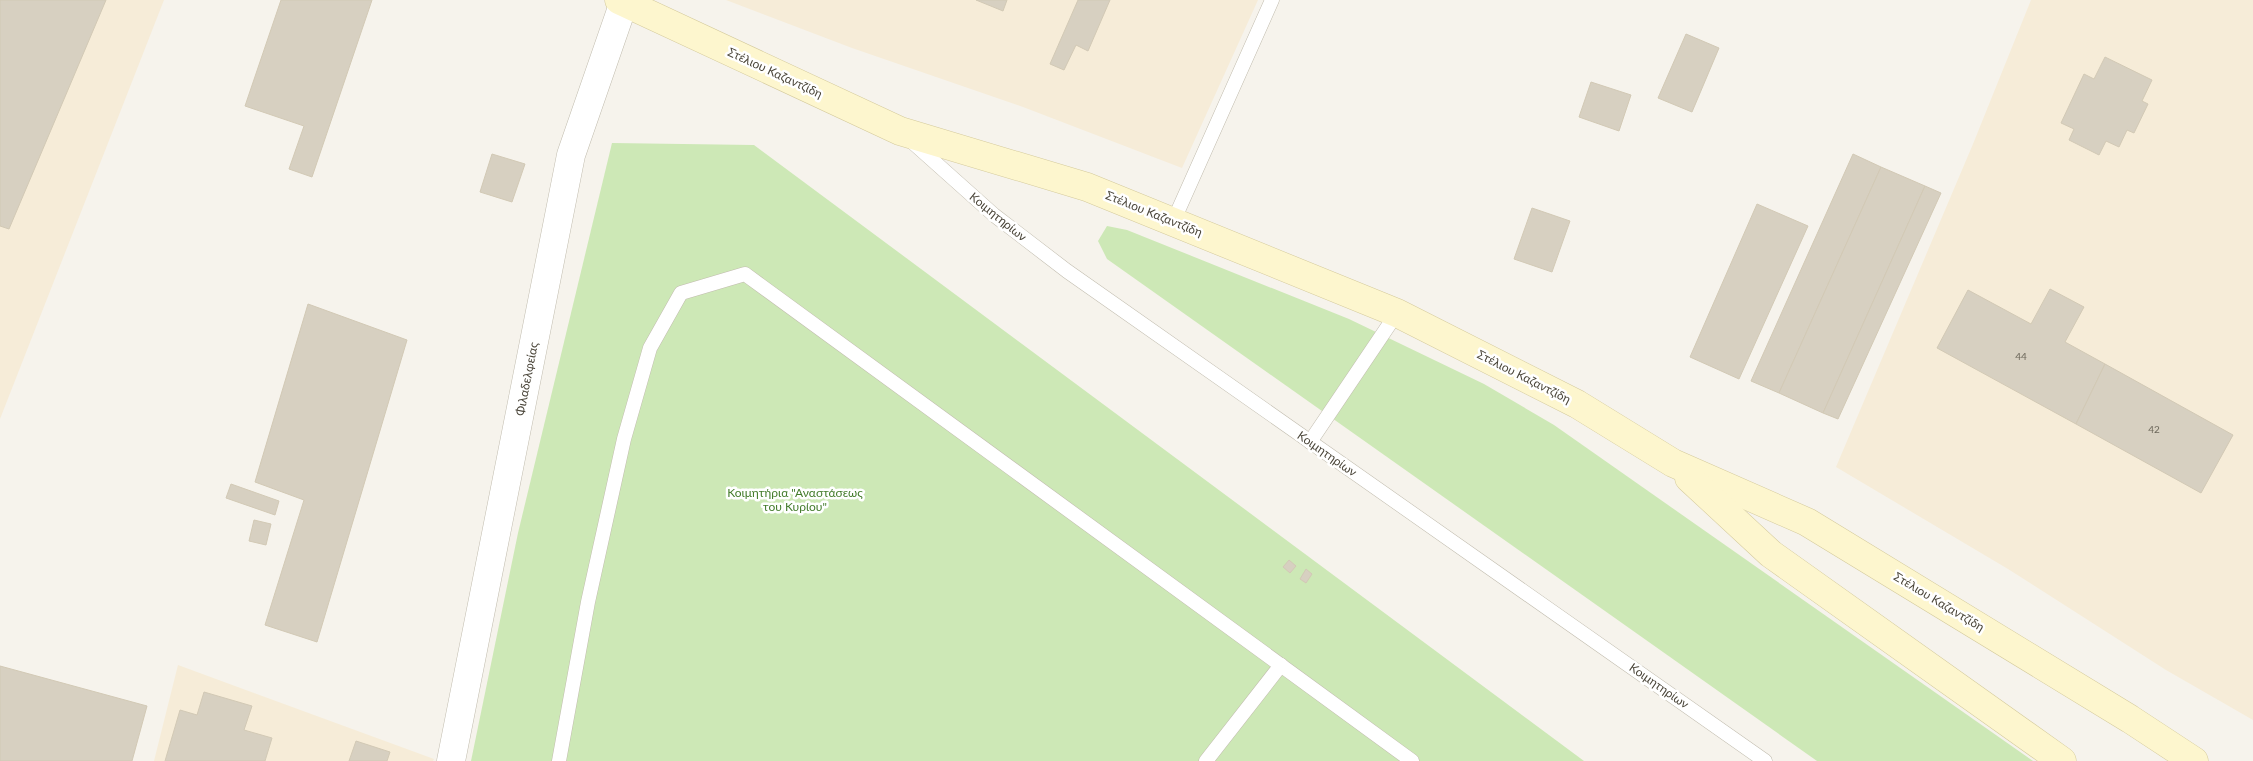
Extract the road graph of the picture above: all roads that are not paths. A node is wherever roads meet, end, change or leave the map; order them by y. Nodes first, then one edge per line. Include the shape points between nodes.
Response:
1 (1272, 0) edge
2 (622, 1) edge
3 (900, 132) junction
4 (1173, 222) junction
5 (1397, 313) junction
6 (1310, 442) junction
7 (1673, 463) junction
8 (1281, 665) junction
9 (451, 761) edge
10 (559, 761) edge
11 (1206, 761) edge
12 (1412, 761) edge
13 (1765, 761) edge
14 (2062, 761) edge
15 (2194, 761) edge

1 - 4 lane
2 - 3 main road, Στέλιου Καζαντζίδη
2 - 9 street, Φιλαδελφείας via 571,155
3 - 4 main road, Στέλιου Καζαντζίδη via 1087,187
3 - 6 lane, Κοιμητηρίων via 994,215 1067,271
4 - 5 main road, Στέλιου Καζαντζίδη
5 - 6 lane
5 - 7 main road, Στέλιου Καζαντζίδη via 1577,404
6 - 13 lane, Κοιμητηρίων
7 - 14 main road, Στέλιου Καζαντζίδη via 1770,554
7 - 15 main road, Στέλιου Καζαντζίδη via 1807,522
8 - 10 lane via 744,274 681,293 650,348 624,439 588,602
8 - 11 lane
8 - 12 lane

